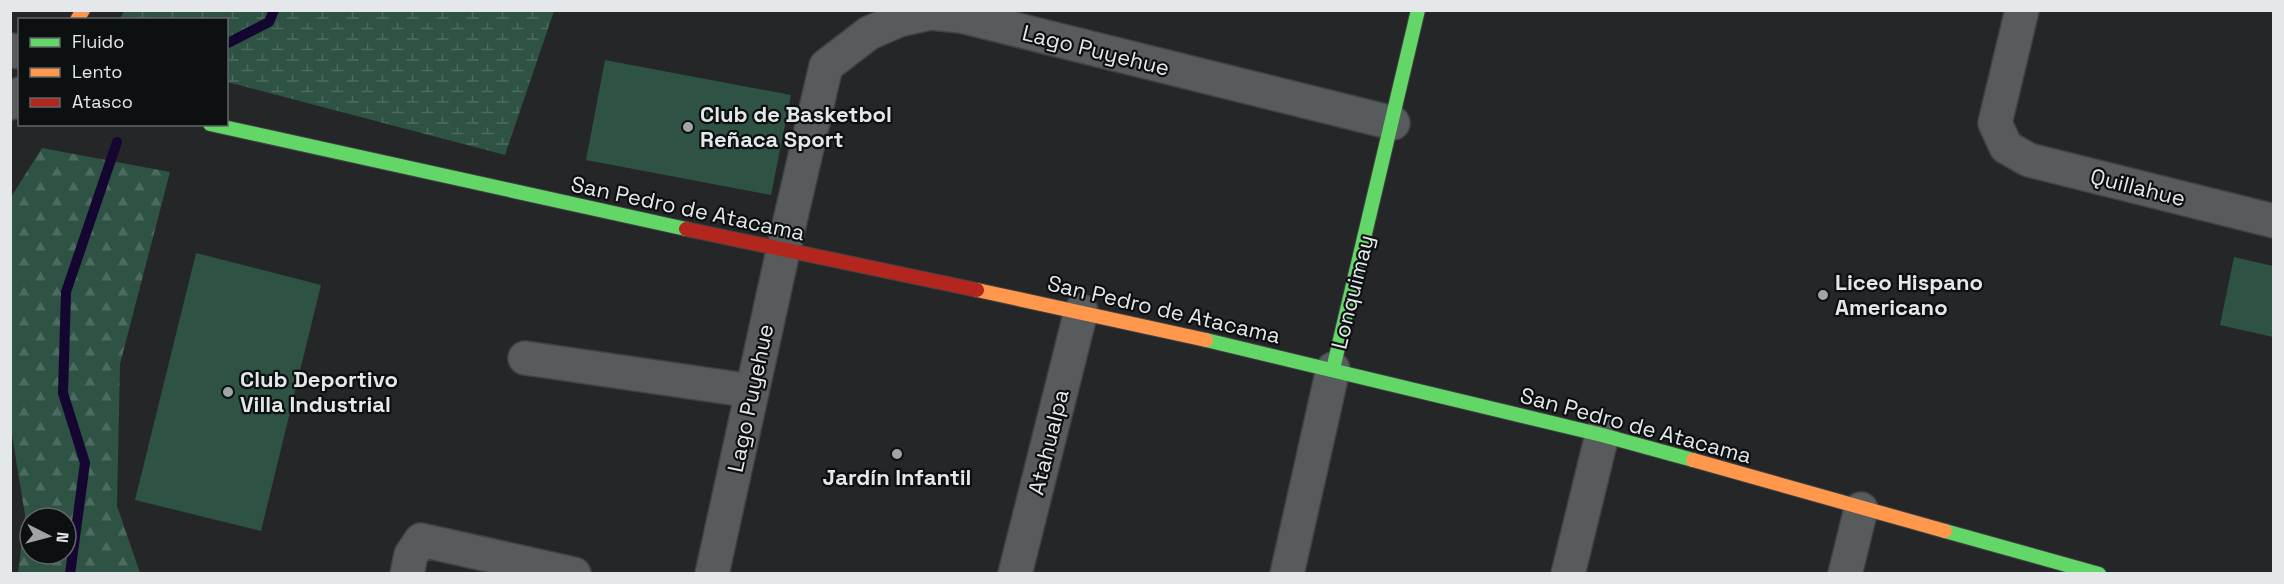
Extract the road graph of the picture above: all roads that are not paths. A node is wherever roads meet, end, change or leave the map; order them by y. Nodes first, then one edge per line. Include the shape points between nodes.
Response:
1 (1418, 10) edge
2 (2022, 10) edge
3 (937, 12) edge
4 (1393, 123) junction
5 (219, 126) edge
6 (2274, 221) edge
7 (783, 251) junction
8 (1081, 311) junction
9 (525, 357) dead end
10 (1333, 369) junction
11 (752, 391) junction
12 (1602, 435) junction
13 (1861, 509) junction
14 (2028, 564) edge
15 (407, 573) edge
16 (574, 573) edge
17 (711, 573) edge
18 (1015, 573) edge
19 (1287, 573) edge
20 (1568, 573) edge
21 (1845, 573) edge
22 (2099, 573) edge

1 - 4 street, Lonquimay
2 - 6 street, Quillahue via 1995,123 2006,147 2029,160
3 - 4 street, Lago Puyehue
3 - 7 street, Lago Puyehue via 899,20 869,33 826,66
4 - 10 street, Lonquimay
5 - 7 street, San Pedro de Atacama
7 - 8 street, San Pedro de Atacama
7 - 11 street, Lago Puyehue
8 - 10 street, San Pedro de Atacama
8 - 18 street, Atahualpa
9 - 11 street
10 - 12 street, San Pedro de Atacama
10 - 19 street, Lonquimay
11 - 17 street, Lago Puyehue
12 - 13 street, San Pedro de Atacama
12 - 20 street
13 - 14 street, San Pedro de Atacama
13 - 21 street
14 - 22 street, San Pedro de Atacama
15 - 16 street via 411,555 421,540

